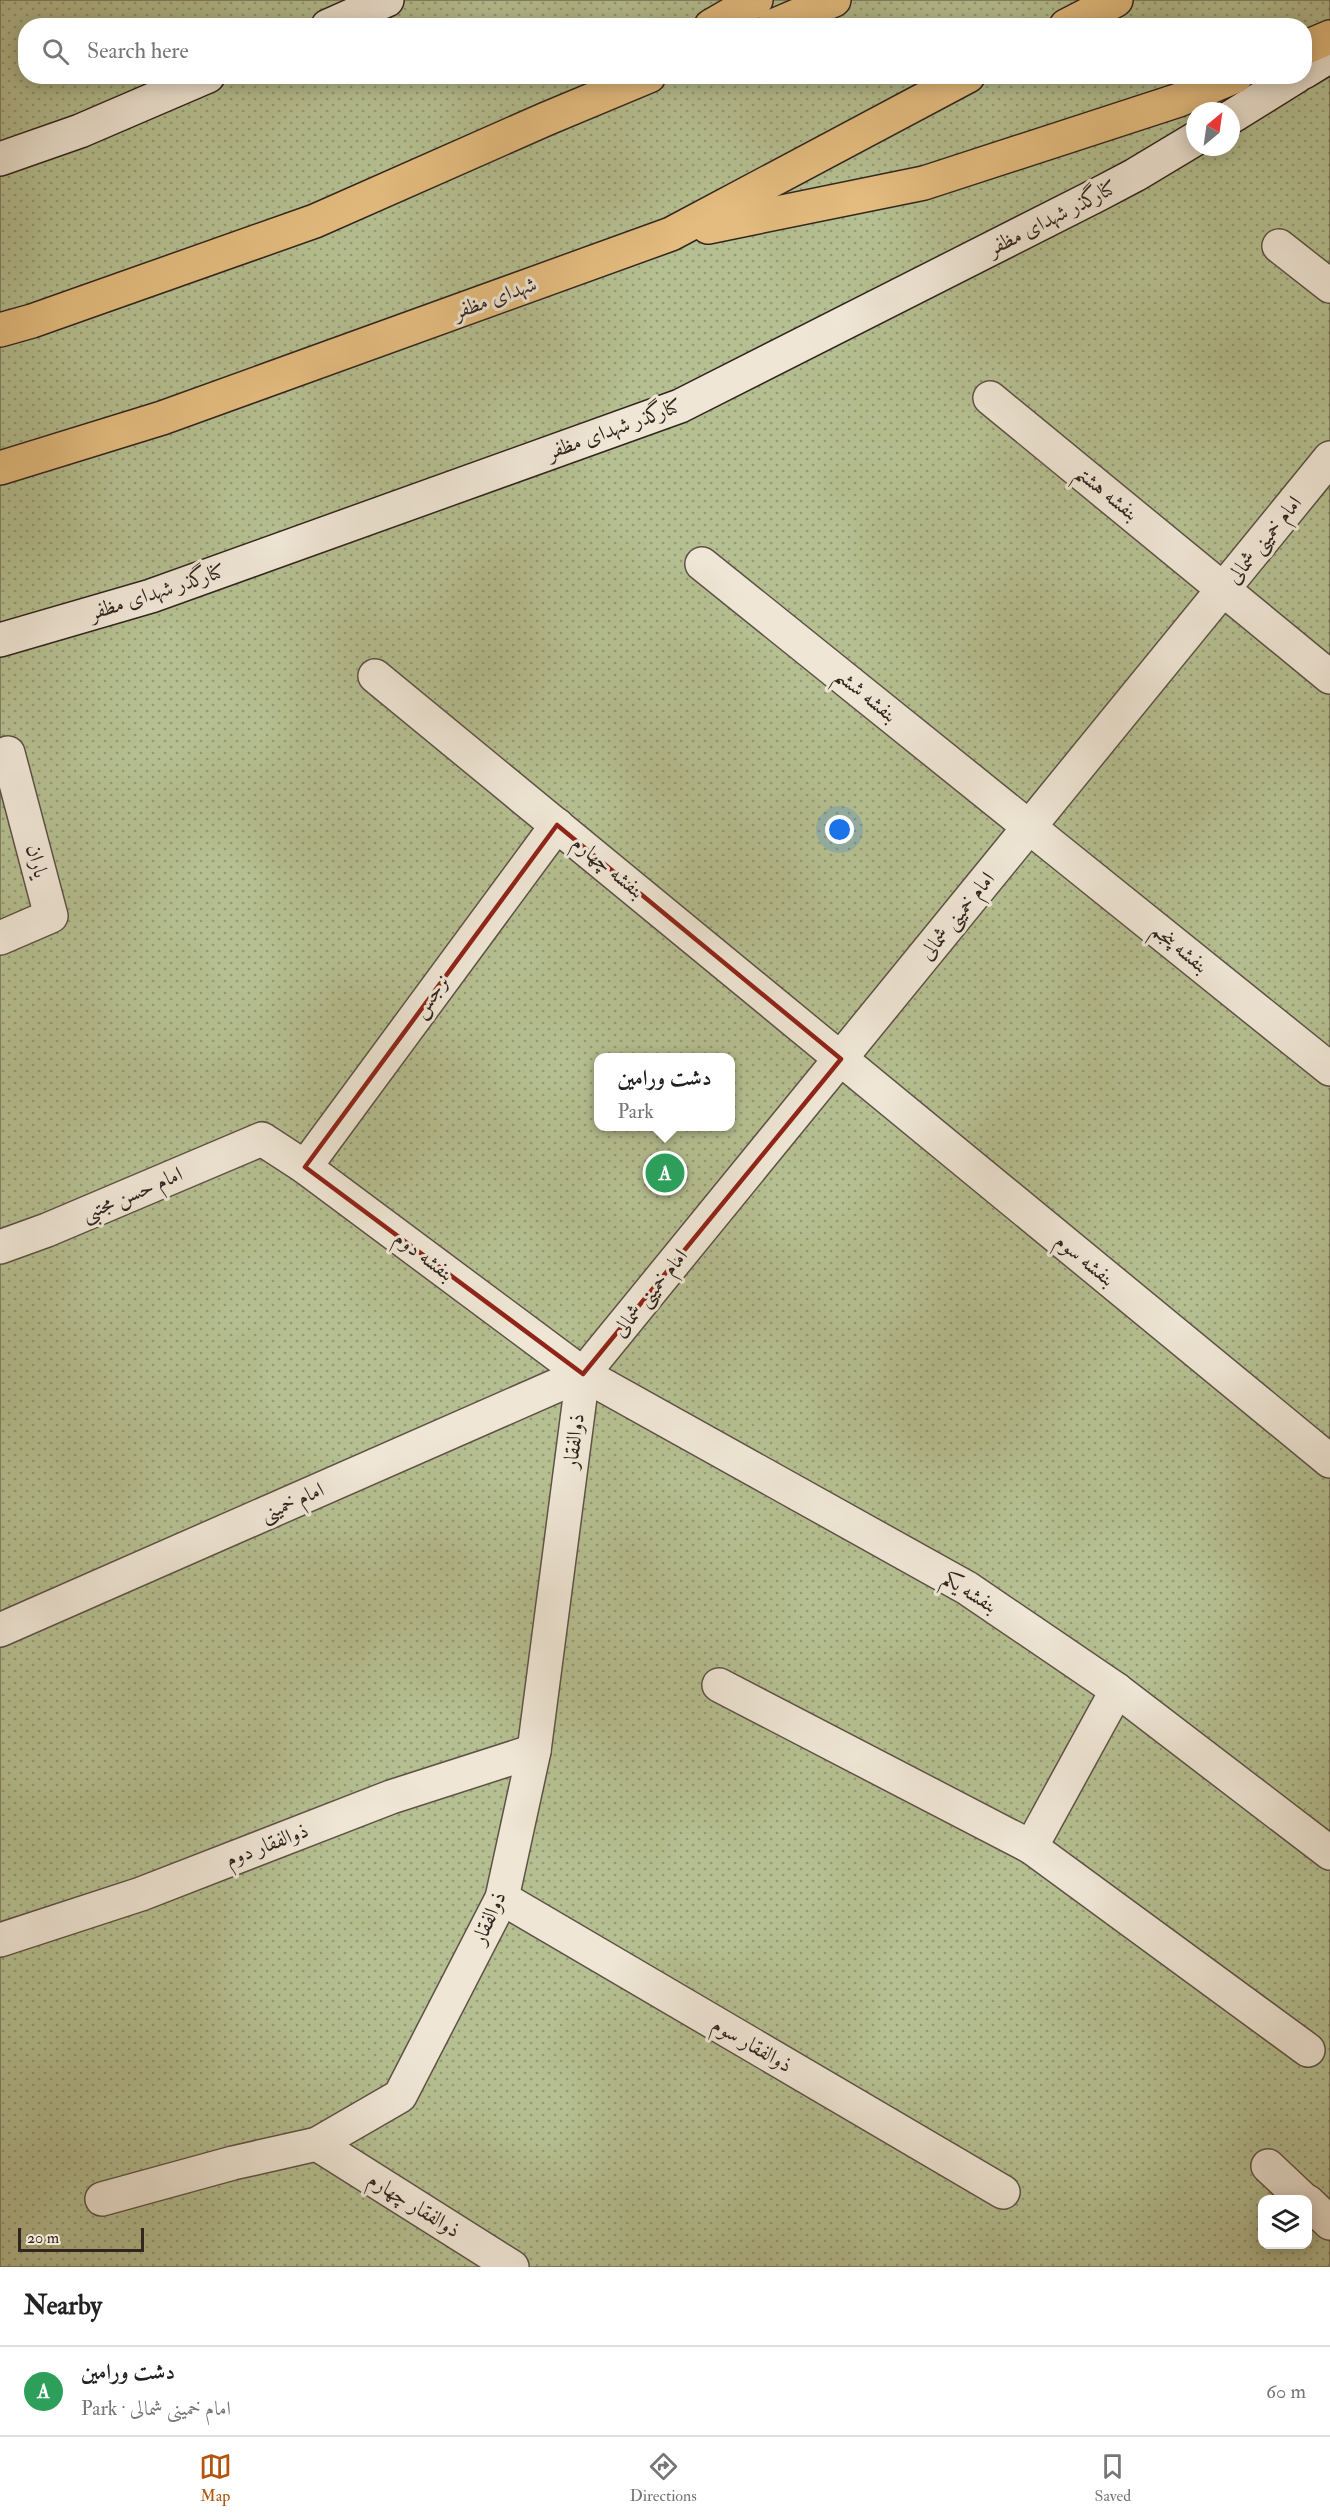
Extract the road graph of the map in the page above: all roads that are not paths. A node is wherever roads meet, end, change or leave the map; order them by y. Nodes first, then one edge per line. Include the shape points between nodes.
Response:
1 (387, 0) edge
2 (756, 0) edge
3 (834, 0) edge
4 (1116, 0) edge
5 (346, 18) edge
6 (725, 18) edge
7 (792, 18) edge
8 (1081, 18) edge
9 (1330, 38) edge
10 (1312, 45) edge
11 (1330, 56) edge
12 (1312, 68) edge
13 (189, 84) edge
14 (607, 84) edge
15 (630, 84) edge
16 (953, 84) edge
17 (1217, 84) edge
18 (1284, 84) edge
19 (1240, 111) edge
20 (546, 119) junction
21 (1186, 143) edge
22 (0, 159) edge
23 (671, 234) junction
24 (1279, 246) dead end
25 (1330, 286) edge
26 (0, 330) edge
27 (990, 398) dead end
28 (1330, 458) edge
29 (0, 468) edge
30 (702, 564) dead end
31 (1224, 589) junction
32 (0, 640) edge
33 (375, 676) dead end
34 (1330, 676) edge
35 (8, 753) dead end
36 (557, 825) junction
37 (1029, 827) junction
38 (0, 938) edge
39 (841, 1059) junction
40 (1330, 1069) edge
41 (262, 1139) joint
42 (305, 1167) junction
43 (0, 1246) edge
44 (583, 1374) junction
45 (1330, 1461) edge
46 (0, 1630) edge
47 (719, 1685) dead end
48 (1117, 1690) junction
49 (534, 1750) junction
50 (1031, 1847) junction
51 (1330, 1853) edge
52 (502, 1898) junction
53 (0, 1940) edge
54 (1308, 2050) dead end
55 (317, 2144) junction
56 (1268, 2166) dead end
57 (1003, 2192) dead end
58 (1299, 2195) edge
59 (102, 2199) dead end
60 (1312, 2206) edge
61 (1330, 2223) edge
62 (512, 2267) edge

1 - 5 street
2 - 6 main road
3 - 7 main road
4 - 8 main road
9 - 10 main road
11 - 12 street
13 - 22 street via 80,131
14 - 20 main road
15 - 20 main road
16 - 23 main road, شهدای مظفر
17 - 23 main road via 924,183
18 - 19 street
20 - 26 main road via 315,221
21 - 32 street, کنارگذر شهدای مظفر via 1106,190 680,406 152,596
23 - 29 main road, شهدای مظفر via 162,417
24 - 25 street
27 - 31 street, بنفشه هشتم
28 - 31 street, امام خمینی شمالی
30 - 37 street, بنفشه ششم
31 - 34 street, بنفشه هشتم
31 - 37 street, امام خمینی شمالی
33 - 36 street, بنفشه چهارم
35 - 38 street, یاران via 51,916
36 - 39 street, بنفشه چهارم
36 - 42 street, نرجس
37 - 39 street, امام خمینی شمالی
37 - 40 street, بنفشه پنجم
39 - 44 street, امام خمینی شمالی
39 - 45 street, بنفشه سوم
41 - 42 street, بنفشه دوم
41 - 43 street, امام حسن مجتبی
42 - 44 street, بنفشه دوم
44 - 46 street, امام خمینی
44 - 48 street, بنفشه یکم via 967,1588
44 - 49 street, ذوالفقار
47 - 50 street
48 - 50 street
48 - 51 street, بنفشه یکم
49 - 52 street, ذوالفقار
49 - 53 street, ذوالفقار دوم via 391,1797 141,1894
50 - 54 street
52 - 55 street, ذوالفقار via 400,2096
52 - 57 street, ذوالفقار سوم
55 - 59 street, ذوالفقار
55 - 62 street, ذوالفقار چهارم
56 - 58 street
60 - 61 street

